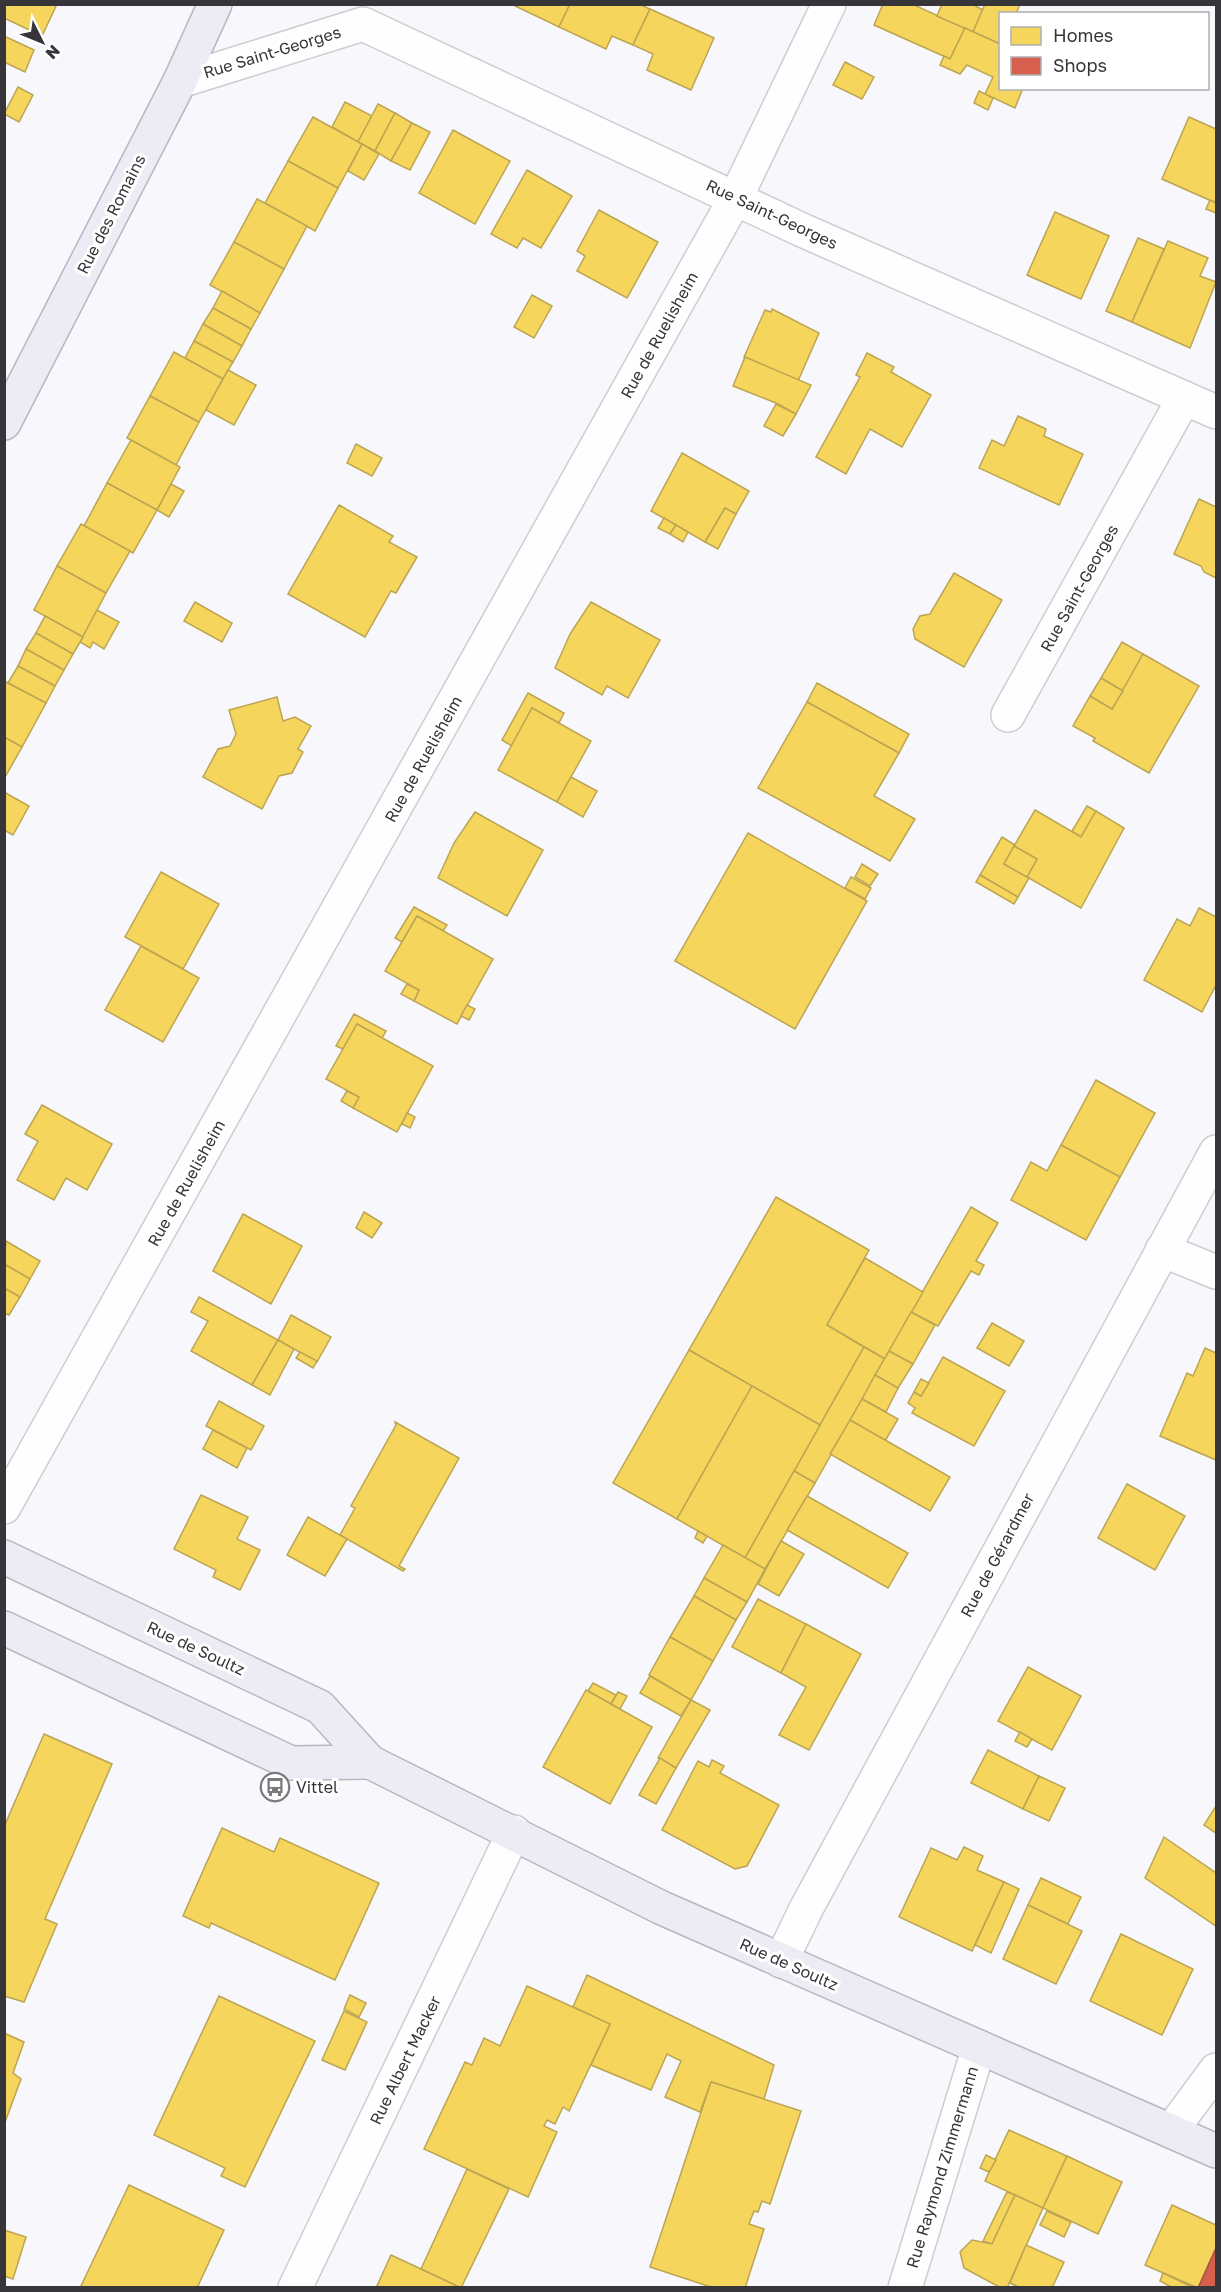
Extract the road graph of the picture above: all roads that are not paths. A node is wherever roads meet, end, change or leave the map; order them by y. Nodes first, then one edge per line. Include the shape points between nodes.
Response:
1 (215, 4) edge
2 (829, 4) edge
3 (360, 14) edge
4 (180, 81) junction
5 (736, 197) junction
6 (1184, 398) junction
7 (1216, 412) edge
8 (4, 423) edge
9 (1008, 715) dead end
10 (1216, 1152) edge
11 (1162, 1250) junction
12 (1216, 1272) edge
13 (4, 1507) edge
14 (4, 1557) edge
15 (4, 1628) edge
16 (370, 1762) junction
17 (514, 1832) junction
18 (782, 1961) junction
19 (979, 2047) junction
20 (1216, 2070) edge
21 (1171, 2131) junction
22 (1216, 2151) edge
23 (295, 2288) edge
24 (905, 2288) edge

1 - 4 main road, Rue des Romains
2 - 5 street, Rue de Ruelisheim
3 - 4 street, Rue Saint-Georges
3 - 5 street, Rue Saint-Georges
4 - 8 main road, Rue des Romains
5 - 6 street, Rue Saint-Georges via 802,230
5 - 13 street, Rue de Ruelisheim
6 - 7 street, Rue Saint-Georges
6 - 9 street, Rue Saint-Georges
10 - 11 street, Rue de Gérardmer
11 - 12 street
11 - 18 street, Rue de Gérardmer
14 - 16 main road, Rue de Soultz via 320,1707
15 - 16 main road, Rue de Soultz via 291,1764
16 - 17 main road, Rue de Soultz
17 - 18 main road, Rue de Soultz via 662,1908
17 - 23 street, Rue Albert Macker
18 - 19 main road, Rue de Soultz
19 - 21 main road, Rue de Soultz
19 - 24 street, Rue Raymond Zimmermann
20 - 21 street
21 - 22 main road, Rue de Soultz

